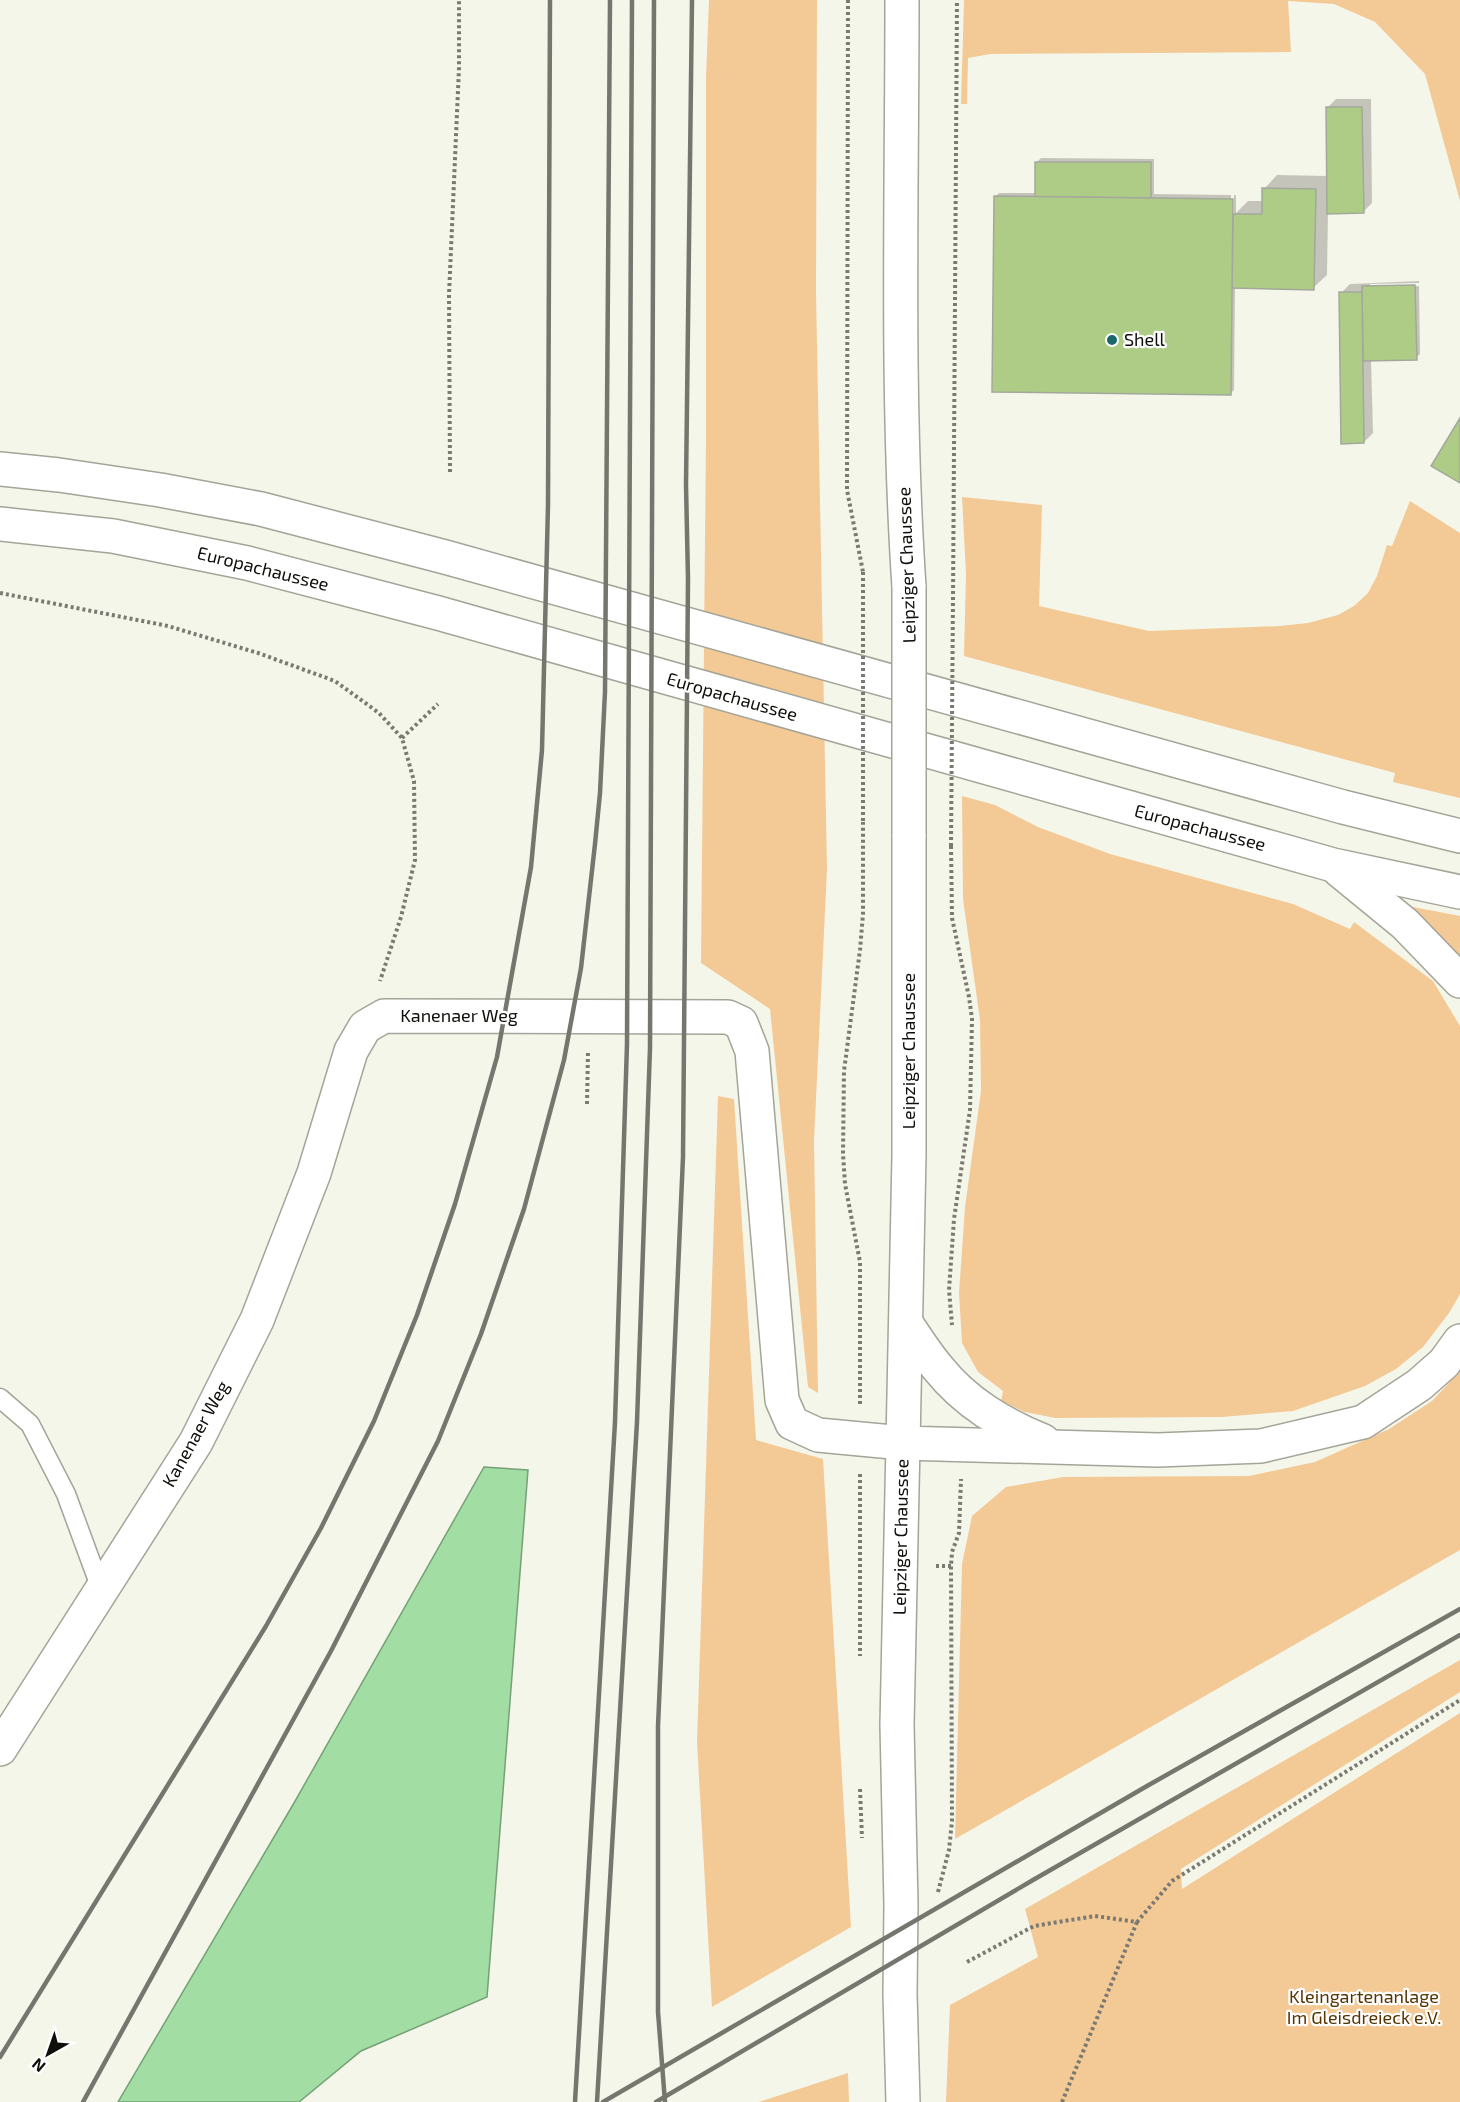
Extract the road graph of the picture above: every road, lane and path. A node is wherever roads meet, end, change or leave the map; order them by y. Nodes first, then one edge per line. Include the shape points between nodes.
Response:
1 (459, 0) edge
2 (848, 0) edge
3 (902, 0) edge
4 (957, 0) edge
5 (0, 469) edge
6 (450, 472) dead end
7 (0, 524) edge
8 (0, 593) edge
9 (438, 704) dead end
10 (402, 738) junction
11 (863, 822) dead end
12 (1460, 836) edge
13 (951, 846) dead end
14 (1333, 865) junction
15 (1460, 892) edge
16 (1460, 981) edge
17 (365, 1027) junction
18 (588, 1041) dead end
19 (587, 1104) dead end
20 (906, 1323) junction
21 (1460, 1341) edge
22 (0, 1398) edge
23 (903, 1443) junction
24 (1056, 1447) junction
25 (100, 1589) junction
26 (1460, 1700) edge
27 (0, 1749) edge
28 (1137, 1922) junction
29 (968, 1962) dead end
30 (903, 2102) edge
31 (1062, 2102) edge

1 - 6 path via 449,295
2 - 11 path, bridge via 847,490 863,572
3 - 20 main road, Leipziger Chaussee, bridge via 902,429 909,587
4 - 13 path, bridge
5 - 12 main road via 149,488 273,511
7 - 14 main road, Europachaussee via 113,536 248,563
8 - 10 path via 168,626 258,653 335,681 379,713
9 - 10 path
10 - 17 path via 414,781 415,860
14 - 15 main road, Europachaussee
14 - 16 main road via 1405,924
17 - 23 main road, Kanenaer Weg via 384,1016 728,1017 741,1023 752,1051 782,1400 792,1423 818,1435
17 - 25 main road, Kanenaer Weg via 351,1051 314,1173 257,1320 196,1442
18 - 19 path
20 - 23 main road, Leipziger Chaussee
20 - 24 main road via 937,1367 975,1405
21 - 24 main road, Kanenaer Weg via 1444,1363 1419,1385 1362,1422 1261,1446 1158,1450
22 - 25 lane via 30,1424 66,1494
23 - 24 main road, Kanenaer Weg
23 - 30 main road, Leipziger Chaussee via 897,1725
25 - 27 main road, Kanenaer Weg
26 - 28 path via 1172,1881
28 - 29 path via 1095,1916 1034,1926
28 - 31 path

